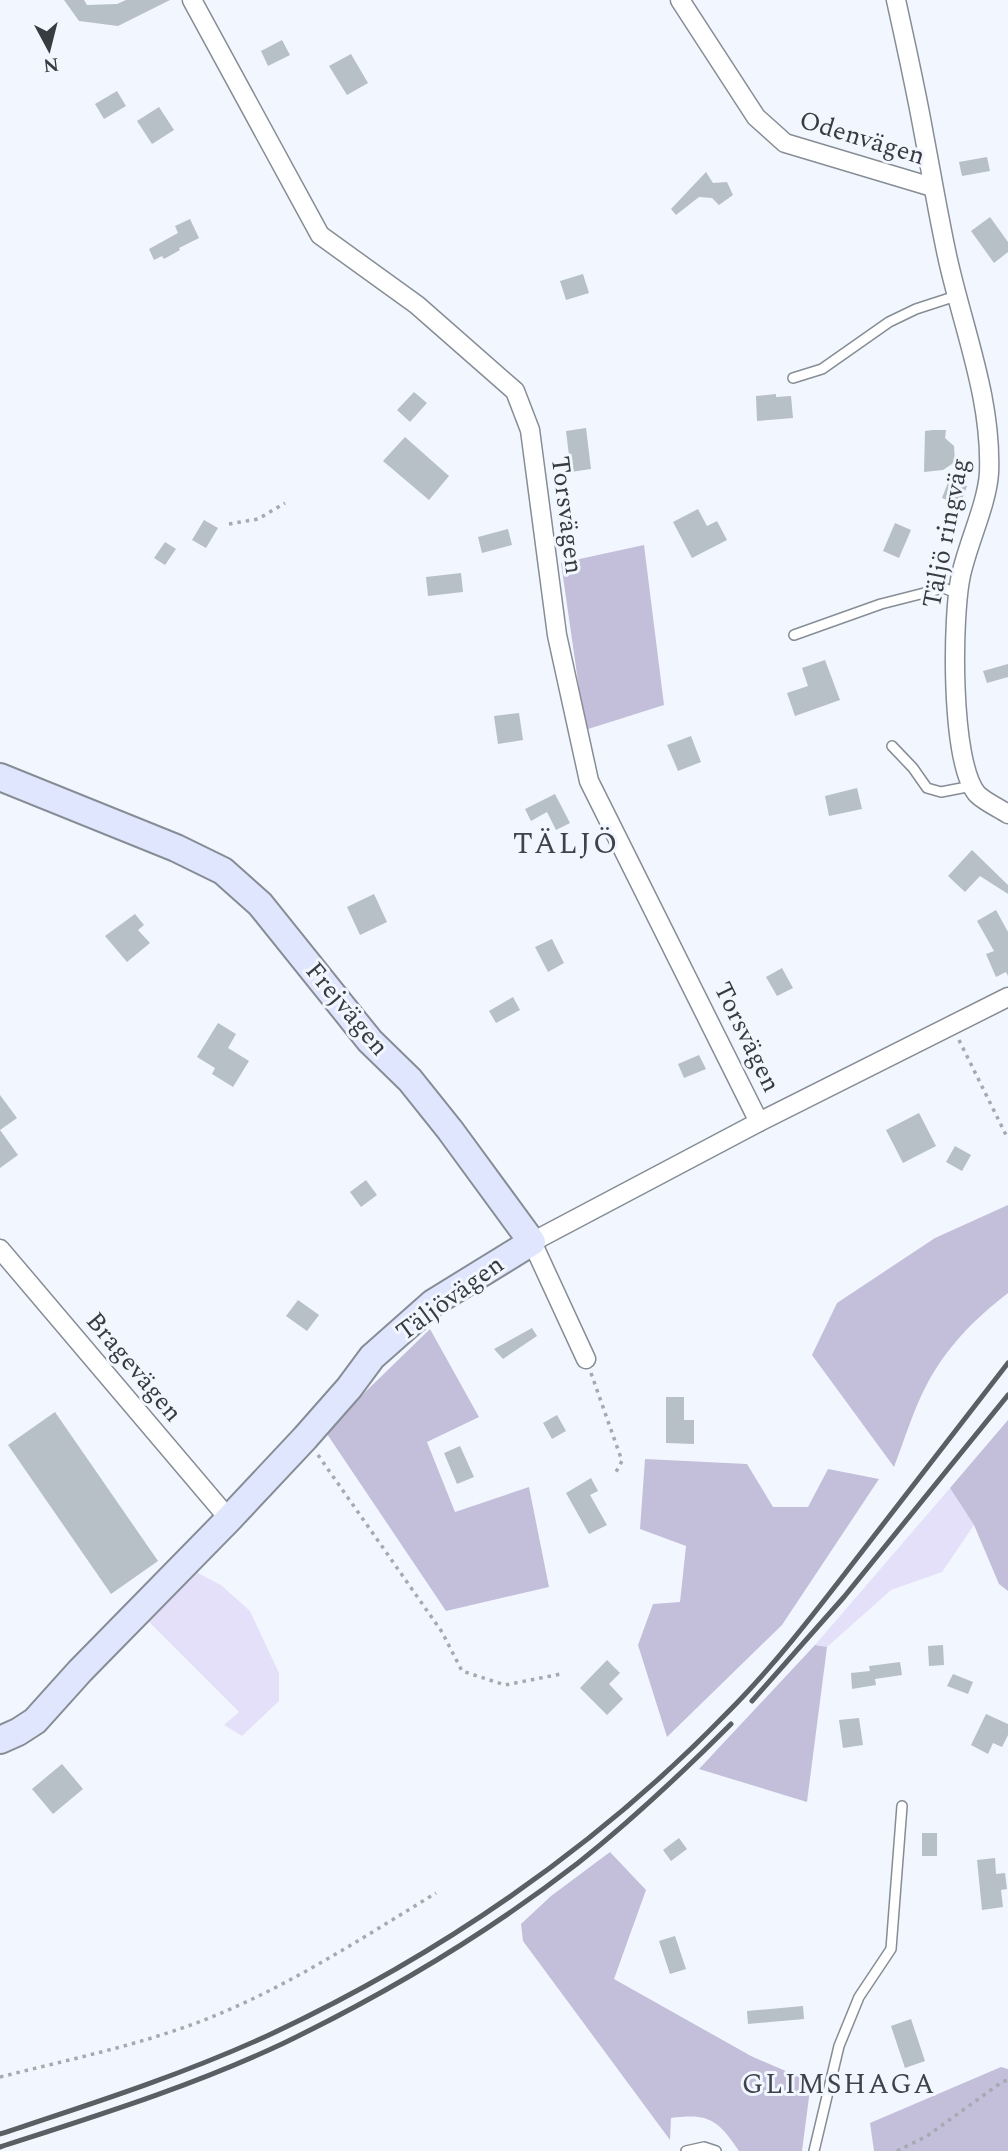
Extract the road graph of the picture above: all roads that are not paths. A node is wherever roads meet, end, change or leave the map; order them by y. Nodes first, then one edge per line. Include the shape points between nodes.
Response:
1 (192, 0) edge
2 (680, 0) edge
3 (897, 0) edge
4 (932, 187) junction
5 (956, 296) junction
6 (793, 377) dead end
7 (958, 594) junction
8 (794, 635) dead end
9 (892, 746) dead end
10 (0, 777) edge
11 (972, 786) junction
12 (1008, 814) edge
13 (1008, 997) edge
14 (760, 1122) junction
15 (532, 1242) junction
16 (0, 1249) edge
17 (586, 1359) road end
18 (229, 1519) junction
19 (0, 1740) edge
20 (902, 1806) dead end
21 (686, 2151) edge
22 (716, 2151) edge
23 (814, 2151) edge

1 - 14 street, Torsvägen via 320,235 417,305 515,391 530,430 556,635 589,781
2 - 4 street, Odenvägen via 756,117 785,144
3 - 4 street, Täljö ringväg
4 - 5 street, Täljö ringväg
5 - 6 lane via 889,321 822,369
5 - 7 street, Täljö ringväg via 984,397 990,438 989,477
7 - 8 lane via 944,588 881,604
7 - 11 street, Täljö ringväg via 955,701
9 - 11 lane via 927,788 941,792
10 - 15 street, Frejvägen via 176,848 222,871 241,887 260,904 370,1041 410,1080
11 - 12 street
13 - 14 street, Täljövägen
14 - 15 street, Täljövägen
15 - 17 street, Frejvägen
15 - 18 street, Täljövägen via 433,1303 372,1357
16 - 18 street, Bragevägen
18 - 19 street, Täljövägen via 35,1721
20 - 23 lane via 891,1949 859,1997 839,2046
21 - 22 lane via 704,2147

